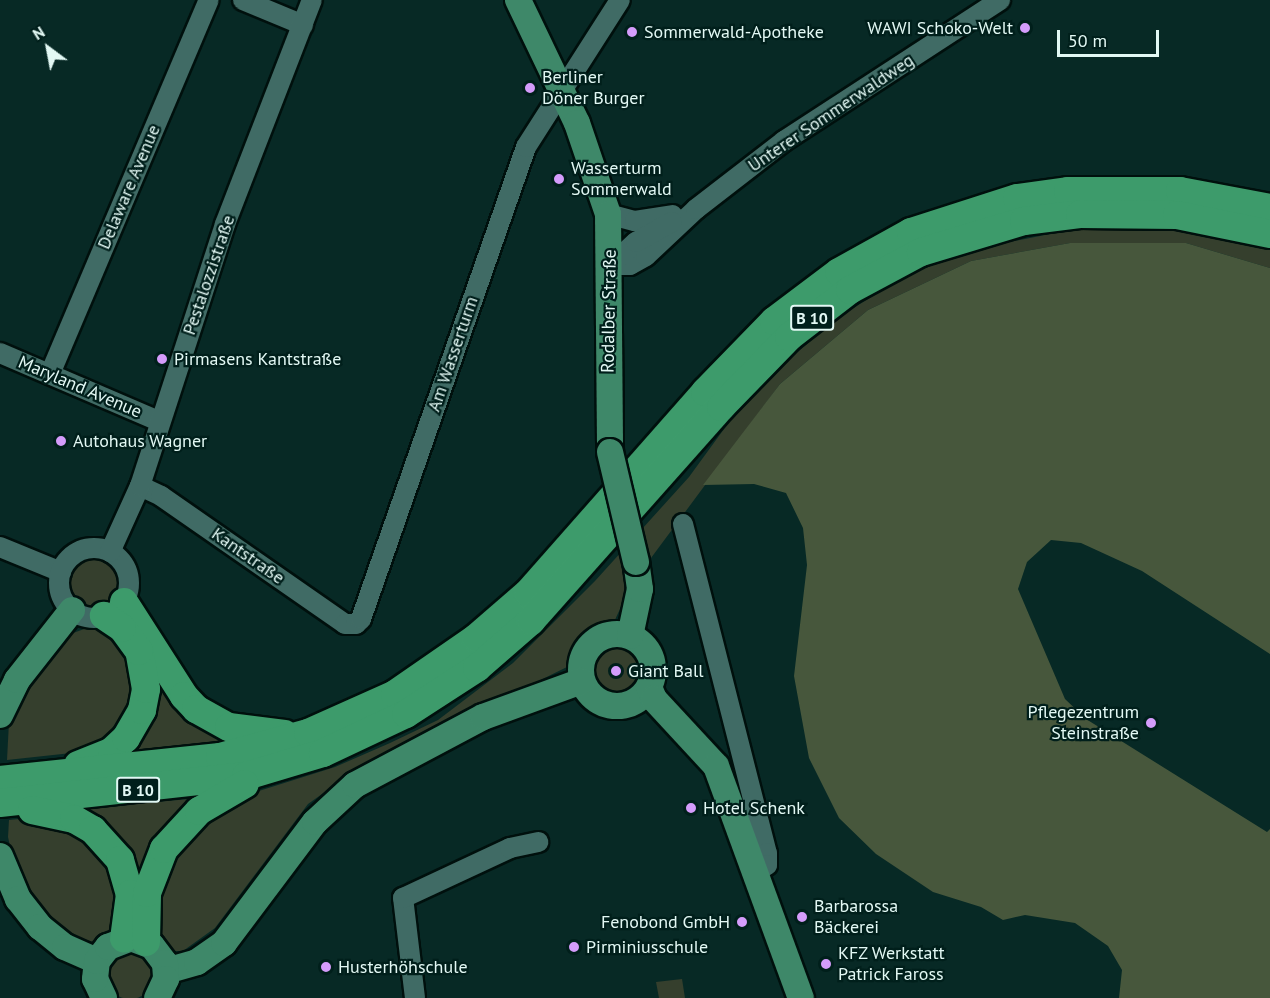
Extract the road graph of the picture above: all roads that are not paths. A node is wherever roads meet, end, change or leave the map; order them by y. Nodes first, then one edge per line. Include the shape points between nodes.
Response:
1 (208, 0) edge
2 (243, 0) edge
3 (312, 0) edge
4 (518, 0) edge
5 (620, 0) edge
6 (1000, 0) edge
7 (303, 25) junction
8 (561, 87) junction
9 (1270, 208) edge
10 (696, 209) junction
11 (608, 214) junction
12 (1270, 234) edge
13 (611, 265) junction
14 (0, 353) edge
15 (50, 374) junction
16 (159, 421) junction
17 (140, 486) junction
18 (682, 524) dead end
19 (0, 547) edge
20 (110, 552) junction
21 (61, 572) junction
22 (114, 609) junction
23 (72, 610) junction
24 (356, 624) joint
25 (630, 636) junction
26 (582, 681) junction
27 (640, 695) junction
28 (0, 715) edge
29 (308, 733) junction
30 (275, 769) junction
31 (42, 776) junction
32 (0, 780) edge
33 (0, 803) edge
34 (0, 808) edge
35 (538, 842) dead end
36 (0, 856) edge
37 (756, 872) junction
38 (135, 940) junction
39 (97, 961) junction
40 (166, 971) junction
41 (104, 998) edge
42 (157, 998) edge
43 (415, 998) edge
44 (801, 998) edge

1 - 15 street, Delaware Avenue
2 - 7 street
3 - 7 street, Pestalozzistraße
4 - 8 main road, Rodalber Straße
5 - 8 street, Am Wasserturm
6 - 10 street, Unterer Sommerwaldweg via 784,141
7 - 16 street, Pestalozzistraße via 225,224
8 - 11 main road, Rodalber Straße via 591,158
8 - 24 street, Am Wasserturm via 517,168
9 - 29 highway, B 10 via 1180,191 1068,191 1017,198 953,216 876,249 801,298 750,343 555,566 505,615 395,694
10 - 11 street, Unterer Sommerwaldweg via 635,221
10 - 13 street, Unterer Sommerwaldweg via 636,242
11 - 13 main road, Rodalber Straße
12 - 30 highway, B 10 via 1178,215 1080,214 1024,221 963,237 886,269 815,316 763,362 575,576 505,645 406,714 358,739
13 - 25 main road, Rodalber Straße, bridge via 607,338 610,452 640,589
14 - 15 street, Maryland Avenue
15 - 16 street, Maryland Avenue
16 - 17 street, Pestalozzistraße
17 - 20 street, Pestalozzistraße
17 - 24 street, Kantstraße via 161,496 338,619
18 - 37 street via 767,853 767,865
19 - 21 street
20 - 21 street via 81,551
20 - 22 street via 119,559 129,579
21 - 23 street via 60,592
22 - 23 street via 93,618
22 - 29 highway via 183,696 211,720 252,733
22 - 31 highway via 139,651 145,672 142,710 126,738 112,751
23 - 28 main road via 17,680
25 - 26 main road via 607,635 588,648 580,670
25 - 27 main road via 651,657
26 - 27 main road via 596,700 608,705
26 - 40 main road via 483,717 355,785 315,822 224,943 197,962
27 - 37 main road via 643,707 686,750 729,803
29 - 31 highway, B 10 via 184,764
30 - 33 highway, B 10 via 208,783
30 - 38 highway via 199,811 164,849 147,892
31 - 32 highway, B 10
34 - 38 highway via 56,813 74,819 108,845 120,860 130,894
35 - 43 street via 502,852 403,898
36 - 39 main road via 14,892 40,927 65,947
37 - 44 main road
38 - 39 main road via 108,947
38 - 40 main road via 157,950
39 - 41 main road via 95,979
40 - 42 main road via 164,987

